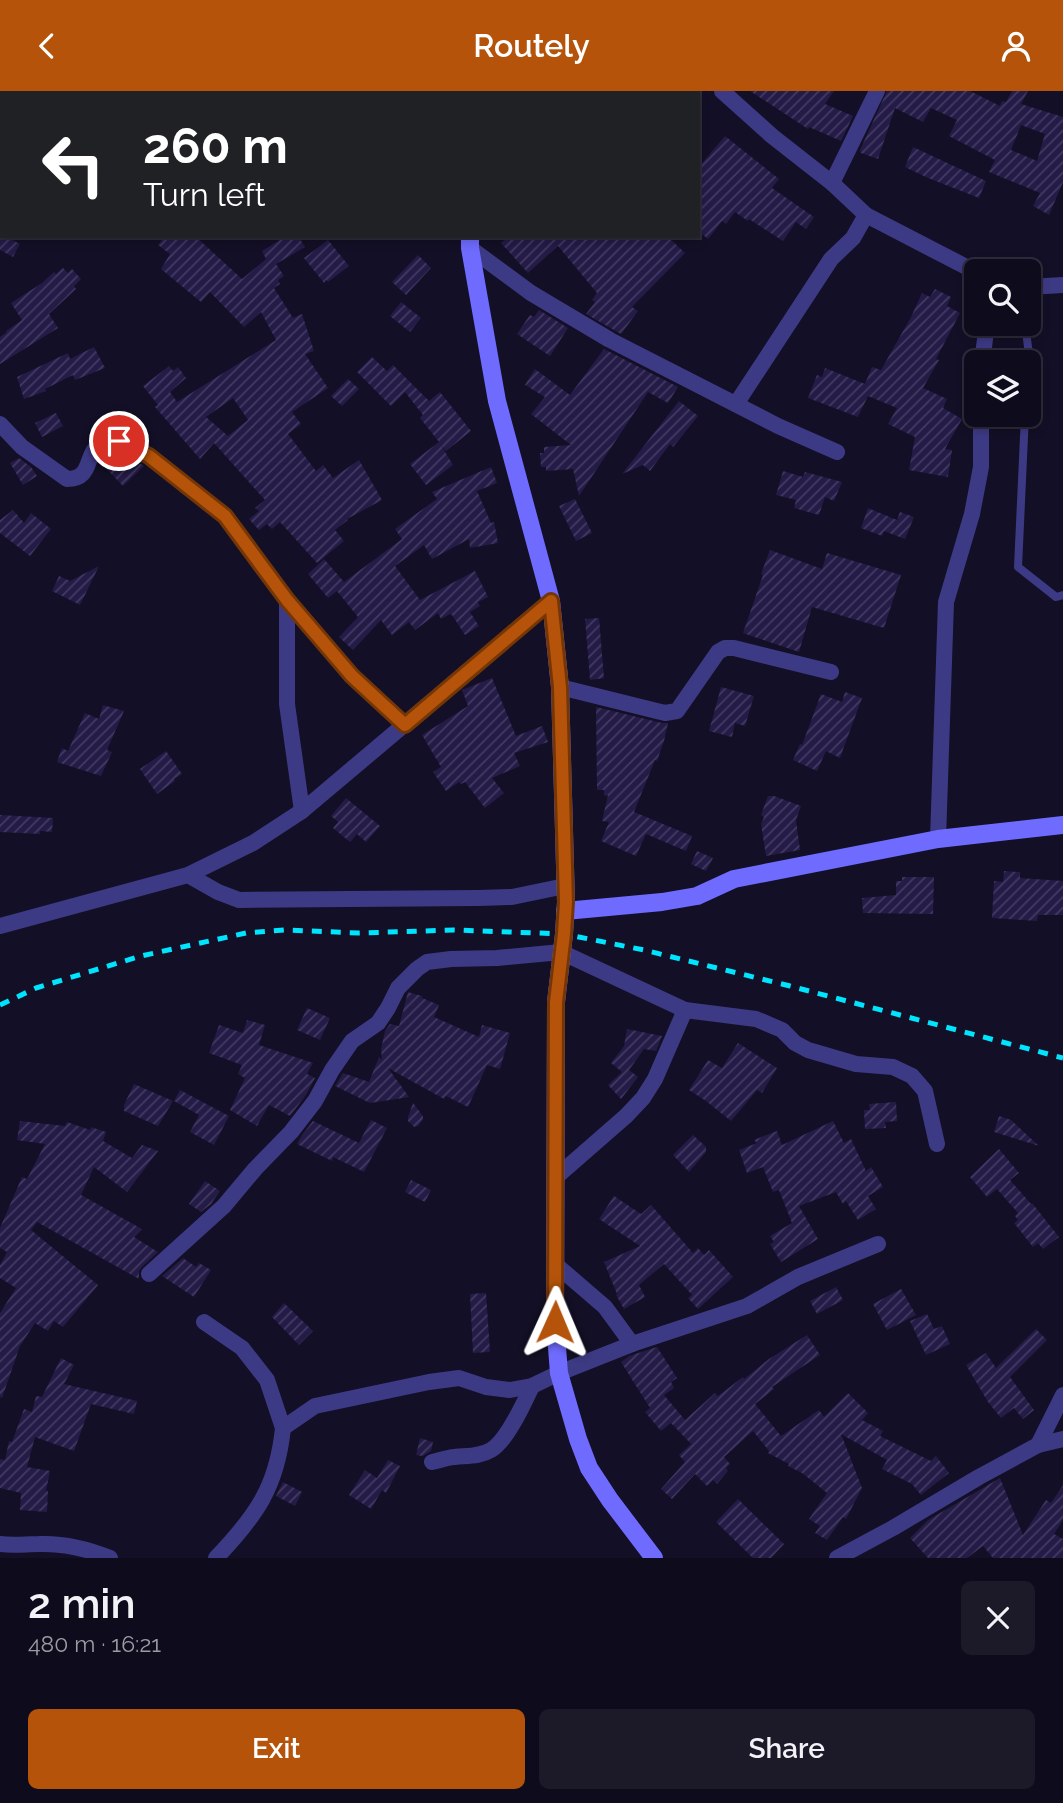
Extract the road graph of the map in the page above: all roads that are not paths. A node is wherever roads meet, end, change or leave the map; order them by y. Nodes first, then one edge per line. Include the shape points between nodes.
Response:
1 (722, 91) edge
2 (877, 91) edge
3 (832, 183) junction
4 (866, 215) junction
5 (470, 242) edge
6 (964, 266) edge
7 (1063, 285) edge
8 (1041, 286) edge
9 (736, 404) junction
10 (0, 424) edge
11 (981, 427) edge
12 (1025, 427) edge
13 (837, 452) dead end
14 (1063, 595) edge
15 (287, 600) junction
16 (551, 601) junction
17 (831, 672) dead end
18 (560, 687) junction
19 (405, 725) junction
20 (302, 811) junction
21 (1063, 825) edge
22 (938, 839) junction
23 (188, 874) junction
24 (565, 886) junction
25 (565, 911) junction
26 (0, 926) edge
27 (561, 951) junction
28 (685, 1010) junction
29 (937, 1144) dead end
30 (555, 1178) junction
31 (877, 1244) dead end
32 (555, 1264) junction
33 (149, 1274) dead end
34 (204, 1322) dead end
35 (632, 1344) junction
36 (559, 1373) junction
37 (532, 1386) junction
38 (1063, 1395) edge
39 (283, 1428) junction
40 (1063, 1439) edge
41 (1038, 1445) junction
42 (432, 1462) dead end
43 (0, 1544) edge
44 (62, 1552) edge
45 (110, 1558) edge
46 (216, 1558) edge
47 (654, 1558) edge
48 (837, 1558) edge

1 - 3 street
2 - 3 street
3 - 4 street
4 - 6 street
4 - 9 street via 853,238 831,259
5 - 9 street via 531,293 610,340
5 - 16 main road via 497,401
7 - 8 street
9 - 13 street
10 - 15 street via 22,447 67,479 81,475 99,445 109,439 149,456 225,516
11 - 22 street via 981,467 972,514 946,602
12 - 14 lane via 1018,567 1056,597
15 - 19 street via 352,676
15 - 20 street via 287,704
16 - 18 main road
16 - 19 street
17 - 18 street via 725,648 677,711 665,713
18 - 24 main road
19 - 20 street
20 - 23 street via 253,843
21 - 22 main road
22 - 25 main road via 734,879 697,896
23 - 24 street via 239,900 512,897
23 - 26 street
24 - 25 main road
25 - 27 main road
27 - 28 street
27 - 30 main road via 556,1002
27 - 33 street via 427,962 417,969 398,988 378,1023 352,1041 291,1132 224,1206
28 - 29 street via 756,1019 782,1030 807,1050 893,1067 912,1076 925,1091
28 - 30 street via 643,1098
30 - 32 main road
31 - 35 street via 798,1277 747,1306
32 - 35 street via 604,1307
32 - 36 main road
34 - 39 street via 242,1348 268,1380
35 - 36 street
36 - 37 street
36 - 47 main road via 589,1468
37 - 39 street via 510,1390 459,1378 439,1381 315,1406
37 - 42 street via 517,1416 491,1450
38 - 41 street
39 - 46 street via 274,1477 260,1505
40 - 41 street
41 - 48 street
43 - 44 street via 41,1543
44 - 45 street via 90,1550

